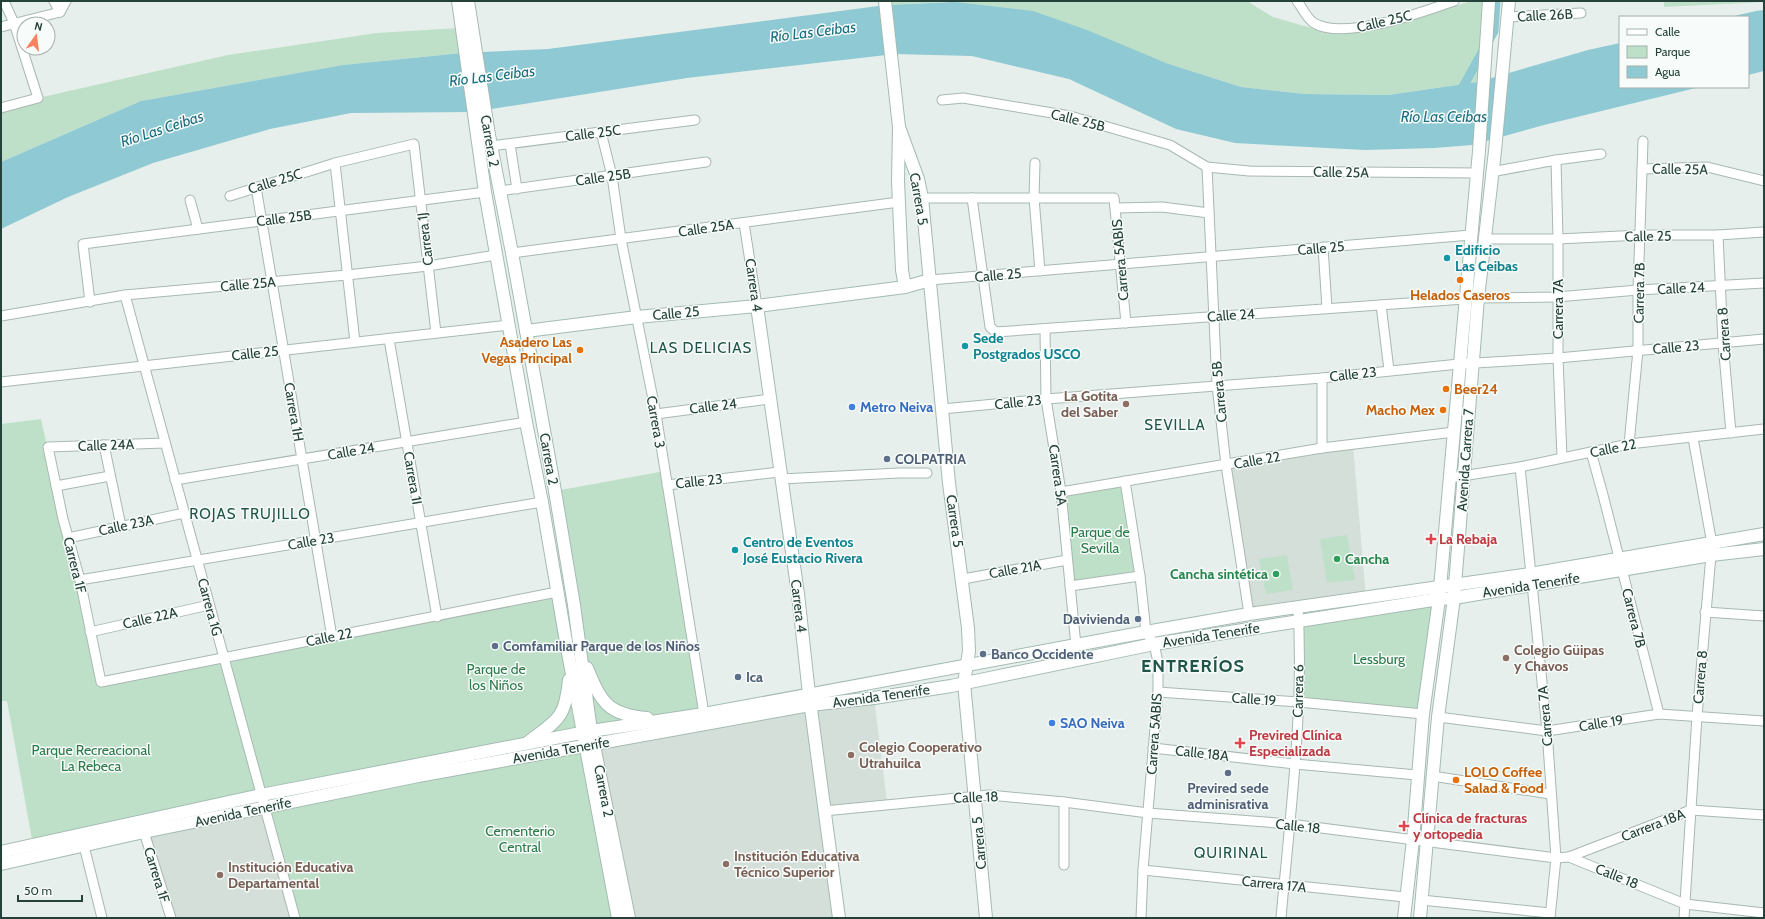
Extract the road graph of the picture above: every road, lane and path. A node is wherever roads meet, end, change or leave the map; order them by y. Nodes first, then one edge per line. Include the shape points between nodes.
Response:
1 (4, 1) edge
2 (54, 1) edge
3 (66, 1) edge
4 (464, 1) edge
5 (1297, 1) edge
6 (1454, 1) edge
7 (1489, 1) edge
8 (1510, 1) edge
9 (885, 3) edge
10 (60, 12) junction
11 (1581, 13) dead end
12 (1508, 17) junction
13 (14, 23) junction
14 (1, 27) edge
15 (942, 100) dead end
16 (1, 108) edge
17 (695, 120) dead end
18 (899, 127) junction
19 (601, 132) junction
20 (485, 140) junction
21 (1644, 141) dead end
22 (414, 144) joint
23 (510, 144) junction
24 (1601, 154) dead end
25 (1556, 160) junction
26 (706, 162) dead end
27 (335, 163) junction
28 (1035, 163) dead end
29 (1207, 168) junction
30 (1642, 169) junction
31 (1491, 172) junction
32 (1476, 173) junction
33 (612, 176) junction
34 (918, 179) junction
35 (898, 181) junction
36 (1764, 181) edge
37 (256, 187) junction
38 (517, 189) junction
39 (485, 192) junction
40 (499, 192) junction
41 (230, 196) dead end
42 (922, 198) junction
43 (972, 198) junction
44 (1034, 198) junction
45 (190, 200) dead end
46 (420, 200) junction
47 (899, 202) junction
48 (1115, 208) junction
49 (340, 211) junction
50 (1209, 213) junction
51 (261, 221) junction
52 (744, 223) junction
53 (198, 229) junction
54 (1764, 232) edge
55 (1471, 235) junction
56 (1641, 235) junction
57 (1718, 235) junction
58 (621, 239) junction
59 (1484, 239) junction
60 (1558, 239) junction
61 (1323, 248) junction
62 (512, 253) junction
63 (496, 256) junction
64 (1210, 257) junction
65 (1120, 264) junction
66 (428, 266) junction
67 (1040, 271) junction
68 (348, 275) junction
69 (984, 276) junction
70 (930, 280) junction
71 (272, 282) junction
72 (1764, 283) edge
73 (905, 286) junction
74 (1721, 286) junction
75 (1638, 290) junction
76 (125, 295) junction
77 (1557, 297) junction
78 (1478, 298) junction
79 (1465, 299) junction
80 (90, 302) junction
81 (1381, 305) junction
82 (757, 306) junction
83 (1326, 308) junction
84 (1, 316) edge
85 (1214, 316) junction
86 (637, 317) junction
87 (1126, 323) junction
88 (509, 325) junction
89 (1045, 328) junction
90 (526, 331) junction
91 (436, 333) junction
92 (389, 338) junction
93 (1764, 339) edge
94 (355, 342) junction
95 (1724, 343) junction
96 (283, 350) junction
97 (1638, 350) junction
98 (1558, 358) junction
99 (1473, 363) junction
100 (1459, 364) junction
101 (144, 366) junction
102 (1389, 370) junction
103 (1322, 378) junction
104 (1, 382) edge
105 (1217, 385) junction
106 (770, 399) junction
107 (1046, 399) junction
108 (942, 409) junction
109 (656, 414) junction
110 (526, 422) junction
111 (1764, 429) edge
112 (1454, 432) junction
113 (1731, 433) junction
114 (1694, 438) junction
115 (407, 442) junction
116 (165, 443) junction
117 (1629, 444) junction
118 (104, 445) junction
119 (48, 447) joint
120 (1322, 448) junction
121 (1591, 452) junction
122 (1562, 457) junction
123 (302, 459) junction
124 (1226, 465) junction
125 (1520, 467) junction
126 (927, 473) dead end
127 (780, 475) junction
128 (110, 476) junction
129 (1463, 477) junction
130 (1449, 478) junction
131 (175, 480) junction
132 (1125, 481) junction
133 (667, 484) junction
134 (56, 486) junction
135 (1061, 492) junction
136 (542, 502) junction
137 (184, 513) junction
138 (420, 522) junction
139 (121, 526) junction
140 (1764, 534) edge
141 (68, 538) junction
142 (315, 540) junction
143 (1764, 548) edge
144 (1711, 549) junction
145 (197, 560) junction
146 (1067, 560) junction
147 (1621, 565) junction
148 (1140, 576) junction
149 (963, 579) junction
150 (80, 580) junction
151 (1531, 580) junction
152 (1455, 585) junction
153 (1070, 586) junction
154 (557, 592) junction
155 (1439, 593) junction
156 (1454, 598) junction
157 (209, 605) junction
158 (1298, 608) junction
159 (1705, 612) junction
160 (1248, 614) junction
161 (1764, 616) edge
162 (437, 617) junction
163 (1299, 621) junction
164 (90, 632) junction
165 (1146, 632) junction
166 (332, 637) junction
167 (1154, 644) junction
168 (1076, 646) junction
169 (568, 653) junction
170 (581, 655) junction
171 (224, 657) junction
172 (966, 666) junction
173 (101, 682) joint
174 (964, 683) junction
175 (1158, 692) junction
176 (810, 699) junction
177 (1299, 702) junction
178 (704, 714) junction
179 (1423, 714) junction
180 (1659, 714) junction
181 (1697, 716) junction
182 (1438, 717) junction
183 (669, 719) junction
184 (1764, 721) edge
185 (1547, 731) junction
186 (587, 732) junction
187 (526, 744) junction
188 (590, 745) junction
189 (1153, 748) junction
190 (1295, 764) junction
191 (1417, 775) junction
192 (1432, 776) junction
193 (1550, 794) junction
194 (262, 795) junction
195 (975, 796) junction
196 (1064, 802) junction
197 (265, 807) junction
198 (1691, 810) junction
199 (824, 811) junction
200 (1148, 813) junction
201 (1764, 815) edge
202 (1290, 824) junction
203 (144, 832) junction
204 (1413, 840) junction
205 (1427, 841) junction
206 (84, 846) junction
207 (1, 852) edge
208 (1569, 857) junction
209 (1556, 858) junction
210 (1, 864) edge
211 (1064, 865) dead end
212 (1143, 870) junction
213 (1284, 885) junction
214 (1406, 897) junction
215 (1421, 900) junction
216 (1685, 904) junction
217 (1764, 913) edge
218 (1550, 915) edge
219 (102, 918) edge
220 (171, 918) edge
221 (295, 918) edge
222 (618, 918) edge
223 (629, 918) edge
224 (838, 918) edge
225 (986, 918) edge
226 (1141, 918) edge
227 (1281, 918) edge
228 (1404, 918) edge
229 (1420, 918) edge
230 (1684, 918) edge

1 - 13 street
2 - 10 street
3 - 10 street
4 - 20 main road, Carrera 2
4 - 20 main road, Carrera 2 via 459,20
5 - 6 street, Calle 25C via 1313,23 1332,29 1354,29 1410,16
7 - 32 main road, Avenida Carrera 7
8 - 12 main road, Avenida Carrera 7
9 - 18 main road, Carrera 5
10 - 13 street
11 - 12 street, Calle 26B
12 - 31 main road, Avenida Carrera 7
13 - 14 street
13 - 16 street via 38,98
15 - 29 street, Calle 25B via 963,98 1070,116 1170,145
17 - 19 street, Calle 25C
18 - 34 main road, Carrera 5
18 - 35 main road, Carrera 5
19 - 23 street, Calle 25C
19 - 33 street, Carrera 3
20 - 23 street, Calle 25C
20 - 39 main road, Carrera 2
20 - 40 main road, Carrera 2
21 - 30 street, Carrera 7B
22 - 27 street, Calle 25C
22 - 46 street, Carrera 1J
23 - 38 street
24 - 25 street
25 - 31 street
25 - 60 street, Carrera 7A
26 - 33 street, Calle 25B
27 - 37 street, Calle 25C
27 - 49 street
28 - 44 street
29 - 32 street, Calle 25A via 1249,171
29 - 50 street, Carrera 5B
30 - 36 street, Calle 25A via 1707,167
30 - 56 street, Carrera 7B
31 - 59 main road, Avenida Carrera 7
32 - 55 main road, Avenida Carrera 7
33 - 38 street, Calle 25B
33 - 58 street, Carrera 3
34 - 35 main road via 907,172 901,175
34 - 42 main road, Carrera 5
35 - 47 main road, Carrera 5
37 - 41 street, Calle 25C
37 - 51 street, Carrera 1H
38 - 40 street, Calle 25B
39 - 46 street, Calle 25B
39 - 63 main road, Carrera 2
40 - 62 main road, Carrera 2
42 - 43 street
42 - 70 main road, Carrera 5
43 - 44 street
43 - 69 street
44 - 48 street, Carrera 5ABIS via 1114,198
44 - 67 street
45 - 53 street
46 - 49 street, Calle 25B
46 - 66 street, Carrera 1J
47 - 52 street, Calle 25A
47 - 73 main road, Carrera 5
48 - 50 street via 1162,208
48 - 65 street, Carrera 5ABIS
49 - 51 street, Calle 25B
49 - 68 street
50 - 64 street, Carrera 5B
51 - 53 street, Calle 25B
51 - 71 street, Carrera 1H
52 - 58 street, Calle 25A
52 - 82 street, Carrera 4
53 - 80 street, Calle 25B via 83,244
54 - 57 street, Calle 25
55 - 61 street, Calle 25
55 - 79 main road, Avenida Carrera 7
56 - 57 street, Calle 25
56 - 60 street, Calle 25
56 - 75 street, Carrera 7B
57 - 74 street, Carrera 8
58 - 62 street, Calle 25A
58 - 86 street, Carrera 3
59 - 60 street, Calle 25
59 - 78 main road, Avenida Carrera 7
60 - 77 street, Carrera 7A
61 - 64 street, Calle 25
61 - 83 street
62 - 90 main road, Carrera 2
63 - 66 street, Calle 25A
63 - 88 main road, Carrera 2
64 - 65 street, Calle 25
64 - 85 street, Carrera 5B
65 - 67 street, Calle 25
65 - 87 street, Carrera 5ABIS
66 - 68 street, Calle 25A
66 - 91 street, Carrera 1J
67 - 69 street, Calle 25
68 - 71 street, Calle 25A
68 - 94 street
69 - 70 street, Calle 25
69 - 89 street, Calle 24 via 990,327 996,332
70 - 73 main road, Calle 25
70 - 108 main road, Carrera 5
71 - 76 street, Calle 25A
71 - 96 street, Carrera 1H
72 - 74 street, Calle 24
73 - 82 main road, Calle 25
74 - 75 street, Calle 24
74 - 95 street, Carrera 8
75 - 77 street, Calle 24
75 - 97 street, Carrera 7B
76 - 80 street, Calle 25A
76 - 101 street, Carrera 1G
77 - 78 street, Calle 24
77 - 98 street, Carrera 7A
78 - 99 main road, Avenida Carrera 7
79 - 81 street, Calle 24
79 - 100 main road, Avenida Carrera 7
80 - 84 street, Calle 25A
81 - 83 street, Calle 24
81 - 102 street
82 - 86 main road, Calle 25
82 - 106 main road, Carrera 4
83 - 85 street, Calle 24
85 - 87 street, Calle 24
85 - 105 street, Carrera 5B
86 - 90 main road, Calle 25
86 - 109 street, Carrera 3
87 - 89 street, Calle 24
88 - 91 street, Calle 25
88 - 110 main road, Carrera 2
89 - 107 street, Carrera 5A
90 - 170 main road, Carrera 2
91 - 92 street, Calle 25
92 - 94 street, Calle 25
92 - 115 street, Carrera 1I
93 - 95 street, Calle 23
94 - 96 street, Calle 25
95 - 97 street, Calle 23
95 - 113 street, Carrera 8
96 - 101 street, Calle 25
96 - 123 street, Carrera 1H
97 - 98 street, Calle 23
97 - 117 street, Carrera 7B
98 - 99 street, Calle 23
98 - 122 street, Carrera 7A
99 - 100 street, Calle 23
99 - 129 main road, Avenida Carrera 7
100 - 102 street, Calle 23
100 - 112 main road, Avenida Carrera 7
101 - 104 street, Calle 25
101 - 116 street, Carrera 1G
102 - 103 street, Calle 23
103 - 105 street, Calle 23
103 - 120 street
105 - 107 street, Calle 23
105 - 124 street, Carrera 5B
106 - 109 street, Calle 24
106 - 127 main road, Carrera 4
107 - 108 street, Calle 23
107 - 135 street, Carrera 5A
108 - 149 main road, Carrera 5
109 - 133 street, Carrera 3
110 - 115 street, Calle 24
110 - 136 main road, Carrera 2
111 - 113 street, Calle 22
112 - 120 street, Calle 22
112 - 130 main road, Avenida Carrera 7
113 - 114 street, Calle 22
114 - 117 street, Calle 22
114 - 144 street, Carrera 8
115 - 123 street, Calle 24
115 - 138 street, Carrera 1I
116 - 118 street, Calle 24A
116 - 131 street, Carrera 1G
117 - 121 street, Calle 22
118 - 119 street, Calle 24A
118 - 128 street
119 - 134 street, Carrera 1F
120 - 124 street, Calle 22
121 - 122 street, Calle 22
121 - 147 street, Carrera 7B
122 - 125 street, Calle 22
123 - 131 street, Calle 24
123 - 142 street, Carrera 1H
124 - 132 street, Calle 22
124 - 160 street, Carrera 5B
125 - 129 street, Calle 22
125 - 151 street, Carrera 7A
126 - 127 street, Calle 23
127 - 133 street, Calle 23
127 - 176 main road, Carrera 4 via 798,594
128 - 134 street
128 - 139 street
129 - 130 street, Calle 22
129 - 152 main road, Avenida Carrera 7
130 - 155 main road, Avenida Carrera 7
131 - 137 street, Carrera 1G
132 - 135 street, Calle 22
132 - 148 street, Carrera 5ABIS
133 - 178 street, Carrera 3
134 - 141 street, Carrera 1F
135 - 146 street, Carrera 5A
136 - 138 street, Calle 23
136 - 154 main road, Carrera 2
137 - 139 street, Calle 23A
137 - 145 street, Carrera 1G
138 - 142 street, Calle 23
138 - 162 street, Carrera 1I
139 - 141 street, Calle 23A
140 - 144 main road, Avenida Tenerife
141 - 150 street, Carrera 1F
142 - 145 street, Calle 23
142 - 166 street, Carrera 1H
143 - 144 main road, Avenida Tenerife
144 - 147 main road, Avenida Tenerife
144 - 159 street, Carrera 8
145 - 150 street, Calle 23
145 - 157 street, Carrera 1G
146 - 149 street, Calle 21A
146 - 153 street, Carrera 5A
147 - 151 main road, Avenida Tenerife
147 - 180 street, Carrera 7B
148 - 153 street
148 - 165 street, Carrera 5ABIS
149 - 172 main road, Carrera 5 via 969,644
150 - 164 street, Carrera 1F
151 - 152 main road, Avenida Tenerife
151 - 156 main road, Avenida Tenerife
151 - 185 street, Carrera 7A
152 - 155 main road, Avenida Tenerife
152 - 156 main road, Avenida Carrera 7
153 - 168 street, Carrera 5A
154 - 162 street, Calle 22
154 - 169 main road, Carrera 2
155 - 156 main road, Avenida Tenerife
155 - 158 main road, Avenida Tenerife
155 - 163 main road, Avenida Tenerife
155 - 179 main road, Avenida Carrera 7
156 - 182 main road, Avenida Carrera 7
157 - 164 street, Calle 22A
157 - 171 street, Carrera 1G
158 - 160 main road, Avenida Tenerife
158 - 163 street, Carrera 6
159 - 161 street
159 - 181 street, Carrera 8
160 - 165 main road, Avenida Tenerife
162 - 166 street, Calle 22
163 - 167 main road, Avenida Tenerife
163 - 177 street, Carrera 6
164 - 173 street, Carrera 1F
165 - 167 street, Carrera 5ABIS
165 - 168 main road, Avenida Tenerife
166 - 171 street, Calle 22
167 - 174 main road, Avenida Tenerife
167 - 175 street, Carrera 5ABIS via 1158,662
168 - 172 main road, Avenida Tenerife
169 - 186 main road, Carrera 2
169 - 187 main road via 568,690 563,712 555,722
170 - 183 main road via 602,700 616,711 632,716
170 - 186 main road, Carrera 2
171 - 173 street, Calle 22
171 - 194 street, Carrera 1G
172 - 174 main road, Carrera 5
172 - 176 main road, Avenida Tenerife
174 - 176 main road, Avenida Tenerife via 874,698
174 - 195 main road, Carrera 5
175 - 177 street, Calle 19
175 - 189 street, Carrera 5ABIS
176 - 178 main road, Avenida Tenerife
176 - 188 main road, Avenida Tenerife
176 - 199 main road, Carrera 4
177 - 179 street, Calle 19
177 - 190 street, Carrera 6
178 - 183 main road, Avenida Tenerife
179 - 191 main road, Avenida Carrera 7
180 - 181 street, Calle 19
180 - 185 street, Calle 19
181 - 184 street, Calle 19
181 - 198 street, Carrera 8
182 - 185 street, Calle 19
182 - 192 main road, Avenida Carrera 7
183 - 186 main road, Avenida Tenerife
185 - 193 street, Carrera 7A
186 - 187 main road, Avenida Tenerife
186 - 188 main road, Carrera 2
187 - 194 main road, Avenida Tenerife
188 - 197 main road, Avenida Tenerife
188 - 222 main road, Carrera 2
188 - 223 main road, Carrera 2
189 - 190 street, Calle 18A
189 - 200 street, Carrera 5ABIS
190 - 191 street, Calle 18A
190 - 202 street, Carrera 6
191 - 204 main road, Avenida Carrera 7
192 - 193 street
192 - 205 main road, Avenida Carrera 7
193 - 209 street, Carrera 7A
194 - 197 street, Carrera 1G
194 - 207 main road, Avenida Tenerife
195 - 196 street, Calle 18 via 990,795
195 - 199 street, Calle 18
195 - 225 main road, Carrera 5
196 - 200 street, Calle 18
196 - 211 street
197 - 203 main road, Avenida Tenerife
197 - 221 street, Carrera 1G
198 - 201 street, Carrera 18A
198 - 208 street, Carrera 18A
198 - 216 street, Carrera 8
199 - 224 main road, Carrera 4
200 - 202 street, Calle 18
200 - 212 street, Carrera 5ABIS
202 - 204 street, Calle 18
202 - 213 street, Carrera 6
203 - 206 main road, Avenida Tenerife
203 - 220 street, Carrera 1F
204 - 205 street, Calle 18
204 - 214 main road, Avenida Carrera 7
205 - 209 street, Calle 18
205 - 215 main road, Avenida Carrera 7
206 - 210 main road, Avenida Tenerife
206 - 219 street
208 - 209 street, Calle 18
208 - 216 street, Calle 18
209 - 218 street, Carrera 7A
212 - 213 street, Carrera 17A
212 - 226 street, Carrera 5ABIS
213 - 214 street, Carrera 17A
213 - 227 street, Carrera 6
214 - 228 main road, Avenida Carrera 7
215 - 218 street
215 - 229 main road, Avenida Carrera 7
216 - 217 street, Calle 18
216 - 230 street, Carrera 8

